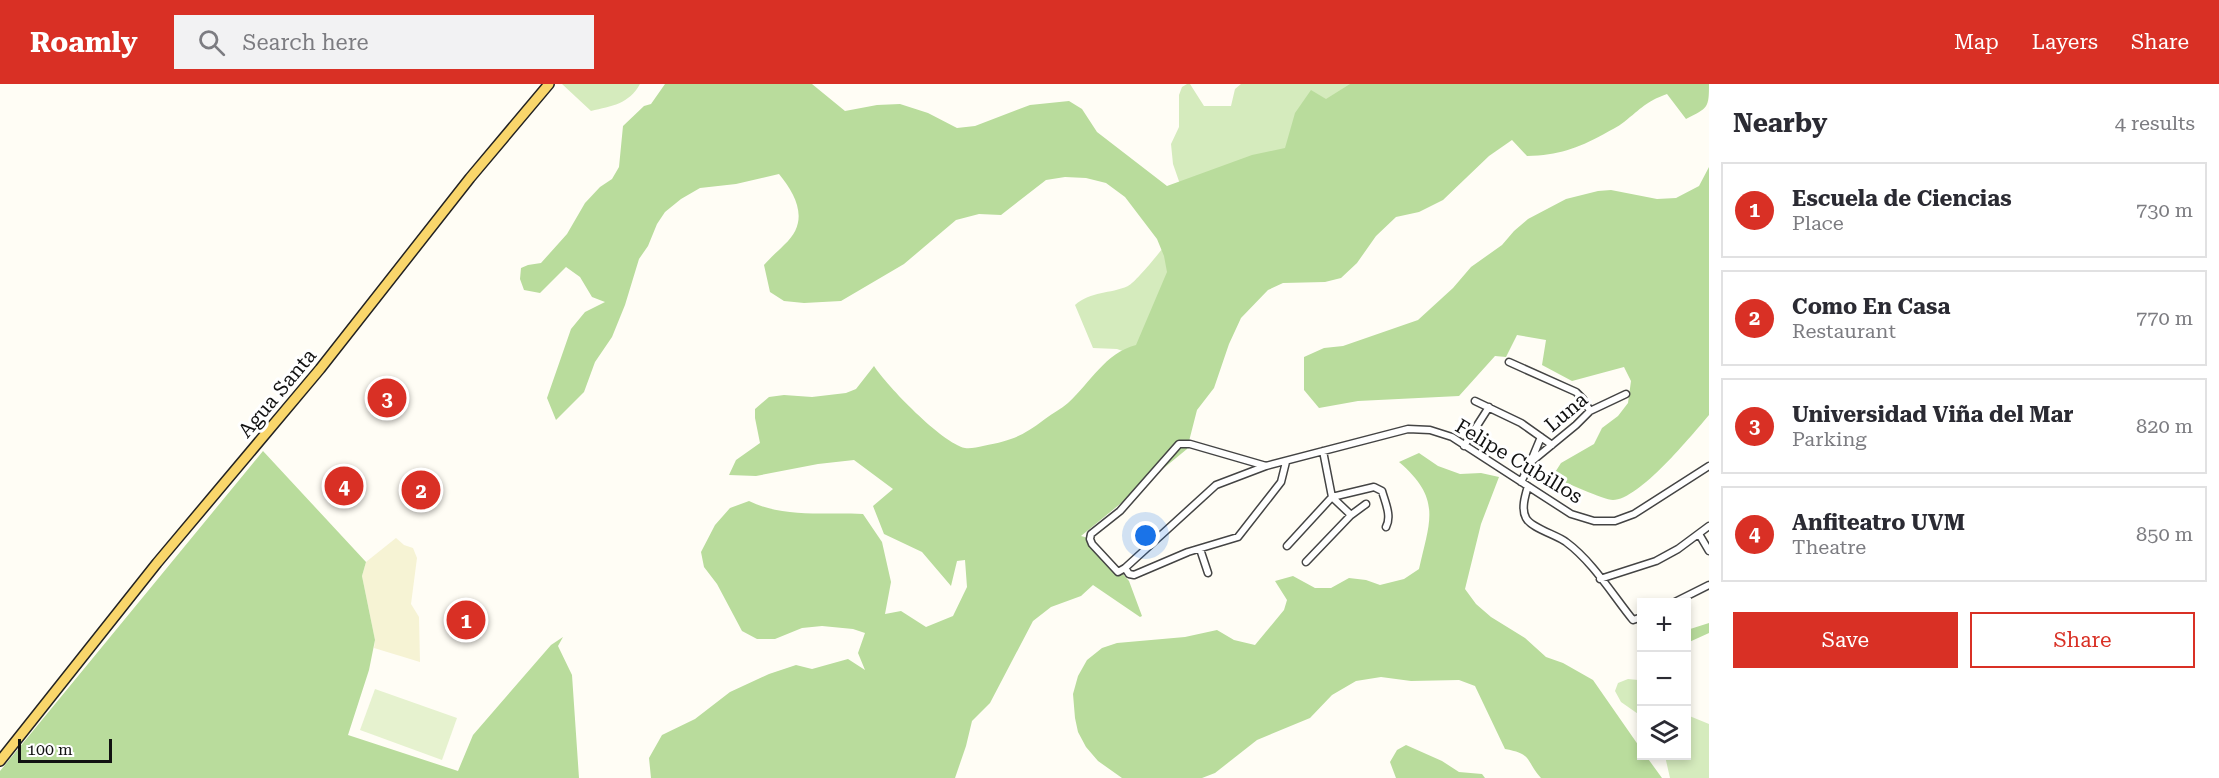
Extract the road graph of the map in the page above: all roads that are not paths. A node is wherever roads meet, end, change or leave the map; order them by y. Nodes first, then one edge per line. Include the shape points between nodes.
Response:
1 (549, 84) edge
2 (1509, 362) dead end
3 (1626, 394) dead end
4 (1475, 401) dead end
5 (1489, 407) junction
6 (1590, 411) junction
7 (1541, 437) junction
8 (1552, 445) junction
9 (1464, 446) junction
10 (1323, 451) junction
11 (1286, 462) junction
12 (1531, 462) junction
13 (1266, 466) junction
14 (1709, 467) edge
15 (1521, 482) junction
16 (1528, 486) junction
17 (1332, 497) junction
18 (1366, 504) dead end
19 (1351, 515) junction
20 (1709, 526) edge
21 (1386, 527) dead end
22 (1699, 534) junction
23 (1287, 546) dead end
24 (1200, 549) junction
25 (1709, 551) edge
26 (1306, 562) dead end
27 (1125, 568) junction
28 (1208, 573) dead end
29 (1600, 579) junction
30 (1709, 585) edge
31 (1684, 598) edge
32 (1637, 618) edge
33 (30, 722) junction
34 (0, 754) edge
35 (0, 761) edge

1 - 33 main road, Agua Santa
2 - 6 street via 1576,392
3 - 6 street, Luna
4 - 5 street
5 - 7 street
5 - 9 street
6 - 8 street, Luna
7 - 8 street
7 - 12 street, Luna
8 - 12 street, Luna
9 - 10 street, Felipe Cubillos via 1445,434 1415,428
9 - 15 street, Felipe Cubillos
10 - 11 street, Felipe Cubillos
10 - 17 street
11 - 13 street, Felipe Cubillos
11 - 24 street via 1281,482 1238,537
12 - 15 street, Luna
13 - 27 street, Felipe Cubillos via 1216,485
13 - 27 street via 1179,444 1120,511 1091,534 1092,544 1118,572
14 - 16 street, Felipe Cubillos via 1634,514 1608,522 1578,517
15 - 16 street, Felipe Cubillos
16 - 29 street via 1524,500 1526,519 1565,541
17 - 19 street
17 - 21 street via 1374,487 1382,491 1389,522
17 - 23 street
18 - 19 street
19 - 26 street
20 - 22 street
22 - 25 street
22 - 29 street via 1656,561
24 - 27 street via 1134,575
24 - 28 street
29 - 32 street via 1633,620
30 - 31 street
33 - 34 main road, Agua Santa
33 - 35 main road, Agua Santa

